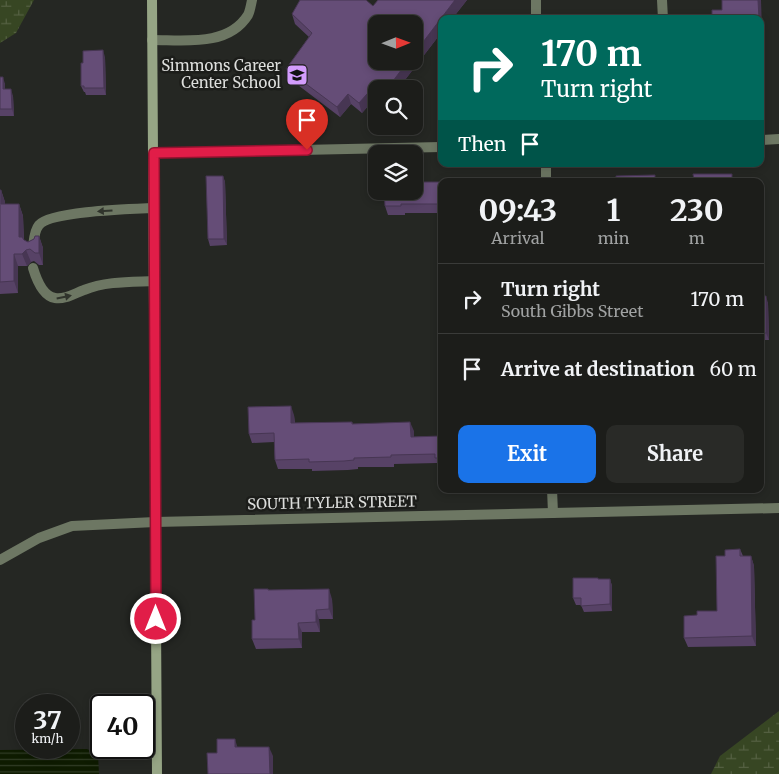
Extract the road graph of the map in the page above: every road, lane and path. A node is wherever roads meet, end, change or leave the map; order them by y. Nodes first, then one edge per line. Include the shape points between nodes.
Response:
1 (152, 0) edge
2 (252, 0) edge
3 (536, 0) edge
4 (662, 0) edge
5 (536, 15) edge
6 (663, 15) edge
7 (152, 40) junction
8 (779, 139) edge
9 (764, 140) edge
10 (438, 147) edge
11 (154, 153) junction
12 (154, 208) junction
13 (33, 247) edge
14 (33, 268) edge
15 (154, 281) junction
16 (552, 493) edge
17 (779, 508) edge
18 (553, 513) junction
19 (155, 522) junction
20 (0, 560) edge
21 (157, 774) edge

1 - 7 street
2 - 7 street via 248,15 230,34 202,40
3 - 5 street
4 - 6 street
7 - 11 street
8 - 9 street
10 - 11 street
11 - 12 street
12 -> 13 street via 65,215 44,221 38,225
12 - 15 street
14 -> 15 street via 41,287 48,296 56,299 111,283
15 - 19 street
16 - 18 street
17 - 18 street, SOUTH TYLER STREET
18 - 19 street, SOUTH TYLER STREET
19 - 20 street, SOUTH TYLER STREET via 72,526 40,538
19 - 21 street

